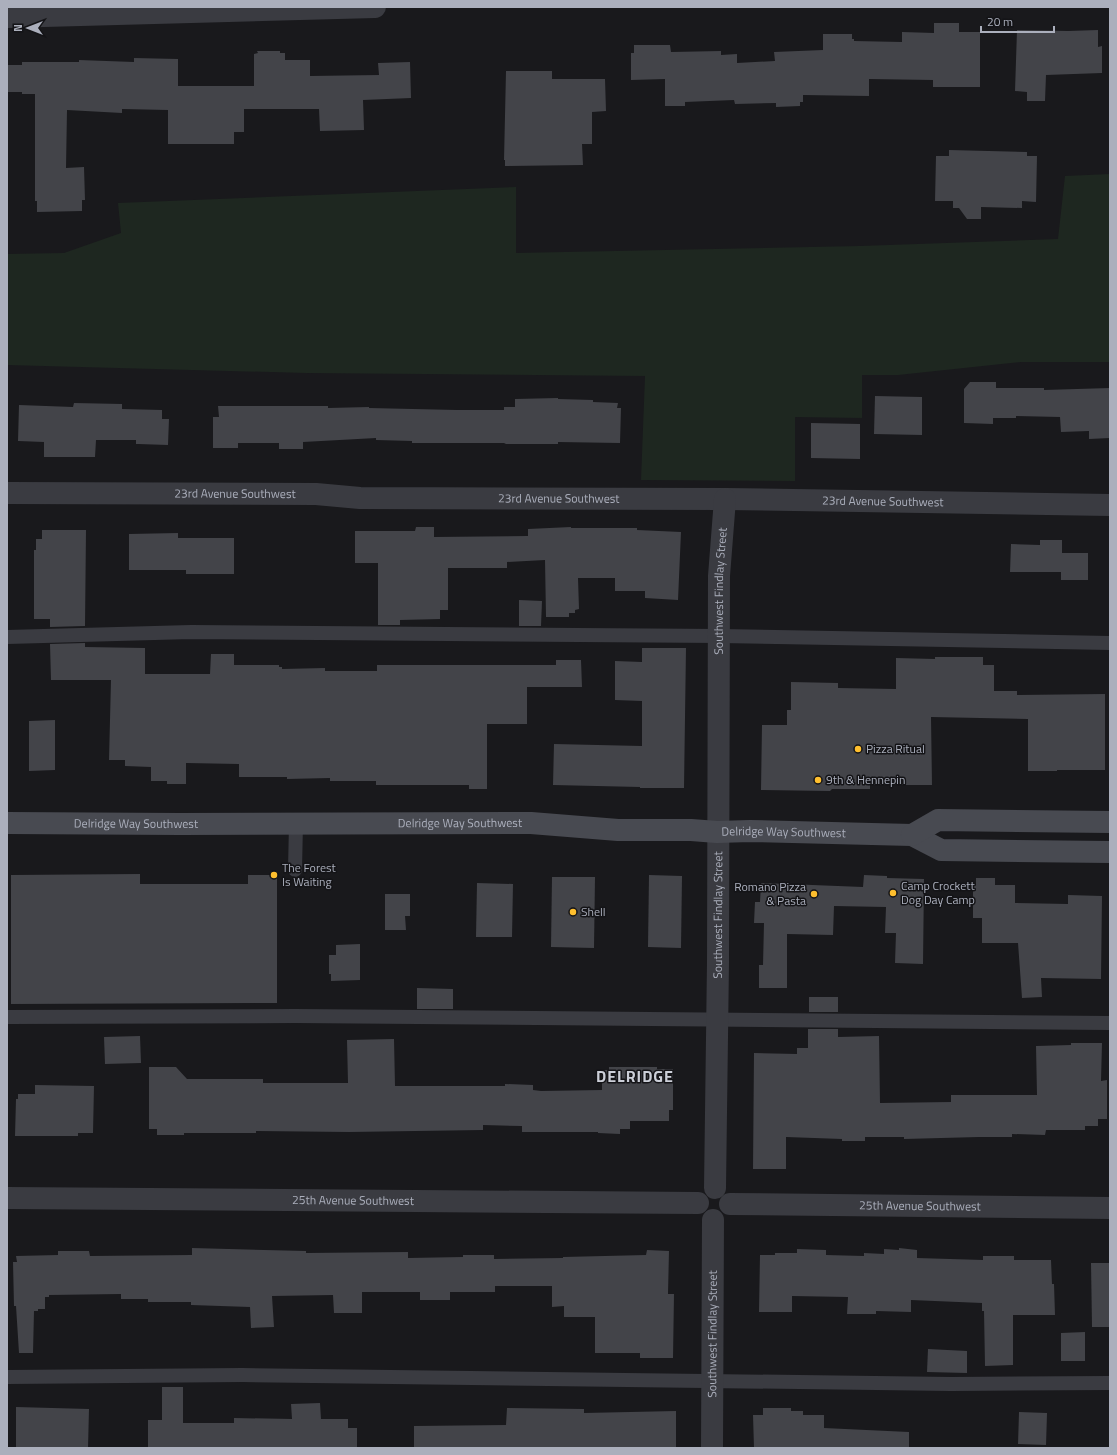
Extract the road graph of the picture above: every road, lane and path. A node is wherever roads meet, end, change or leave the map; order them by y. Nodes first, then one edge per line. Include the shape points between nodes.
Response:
1 (376, 7) edge
2 (201, 10) edge
3 (7, 17) edge
4 (7, 493) edge
5 (725, 499) junction
6 (1110, 505) edge
7 (720, 636) junction
8 (7, 637) edge
9 (1110, 643) edge
10 (1110, 822) edge
11 (7, 823) edge
12 (296, 823) junction
13 (717, 832) junction
14 (912, 835) junction
15 (1110, 852) edge
16 (295, 870) dead end
17 (7, 1017) edge
18 (717, 1020) junction
19 (1110, 1023) edge
20 (715, 1188) junction
21 (7, 1198) edge
22 (698, 1203) junction
23 (730, 1204) junction
24 (1110, 1208) edge
25 (714, 1220) junction
26 (7, 1377) edge
27 (712, 1381) junction
28 (1110, 1383) edge
29 (712, 1448) edge

1 - 2 street
2 - 3 street
4 - 5 street, 23rd Avenue Southwest via 316,494 360,498
5 - 6 street, 23rd Avenue Southwest
5 - 7 street, Southwest Findlay Street via 719,576
7 - 8 lane via 191,632
7 - 9 lane
7 - 13 street, Southwest Findlay Street
10 - 14 main road via 938,820
11 - 12 main road, Delridge Way Southwest
12 - 13 main road, Delridge Way Southwest via 532,823 618,830
12 - 16 lane
13 - 14 main road, Delridge Way Southwest
13 - 18 street, Southwest Findlay Street
14 - 15 main road, Delridge Way Southwest via 941,850
17 - 18 lane via 295,1010
18 - 19 lane
18 - 20 street, Southwest Findlay Street
20 - 22 street via 705,1190
20 - 23 street via 726,1193
21 - 22 street, 25th Avenue Southwest
22 - 25 street via 702,1215
23 - 24 street, 25th Avenue Southwest
23 - 25 street via 725,1216
25 - 27 street, Southwest Findlay Street
26 - 27 lane via 242,1375
27 - 28 lane
27 - 29 street, Southwest Findlay Street

